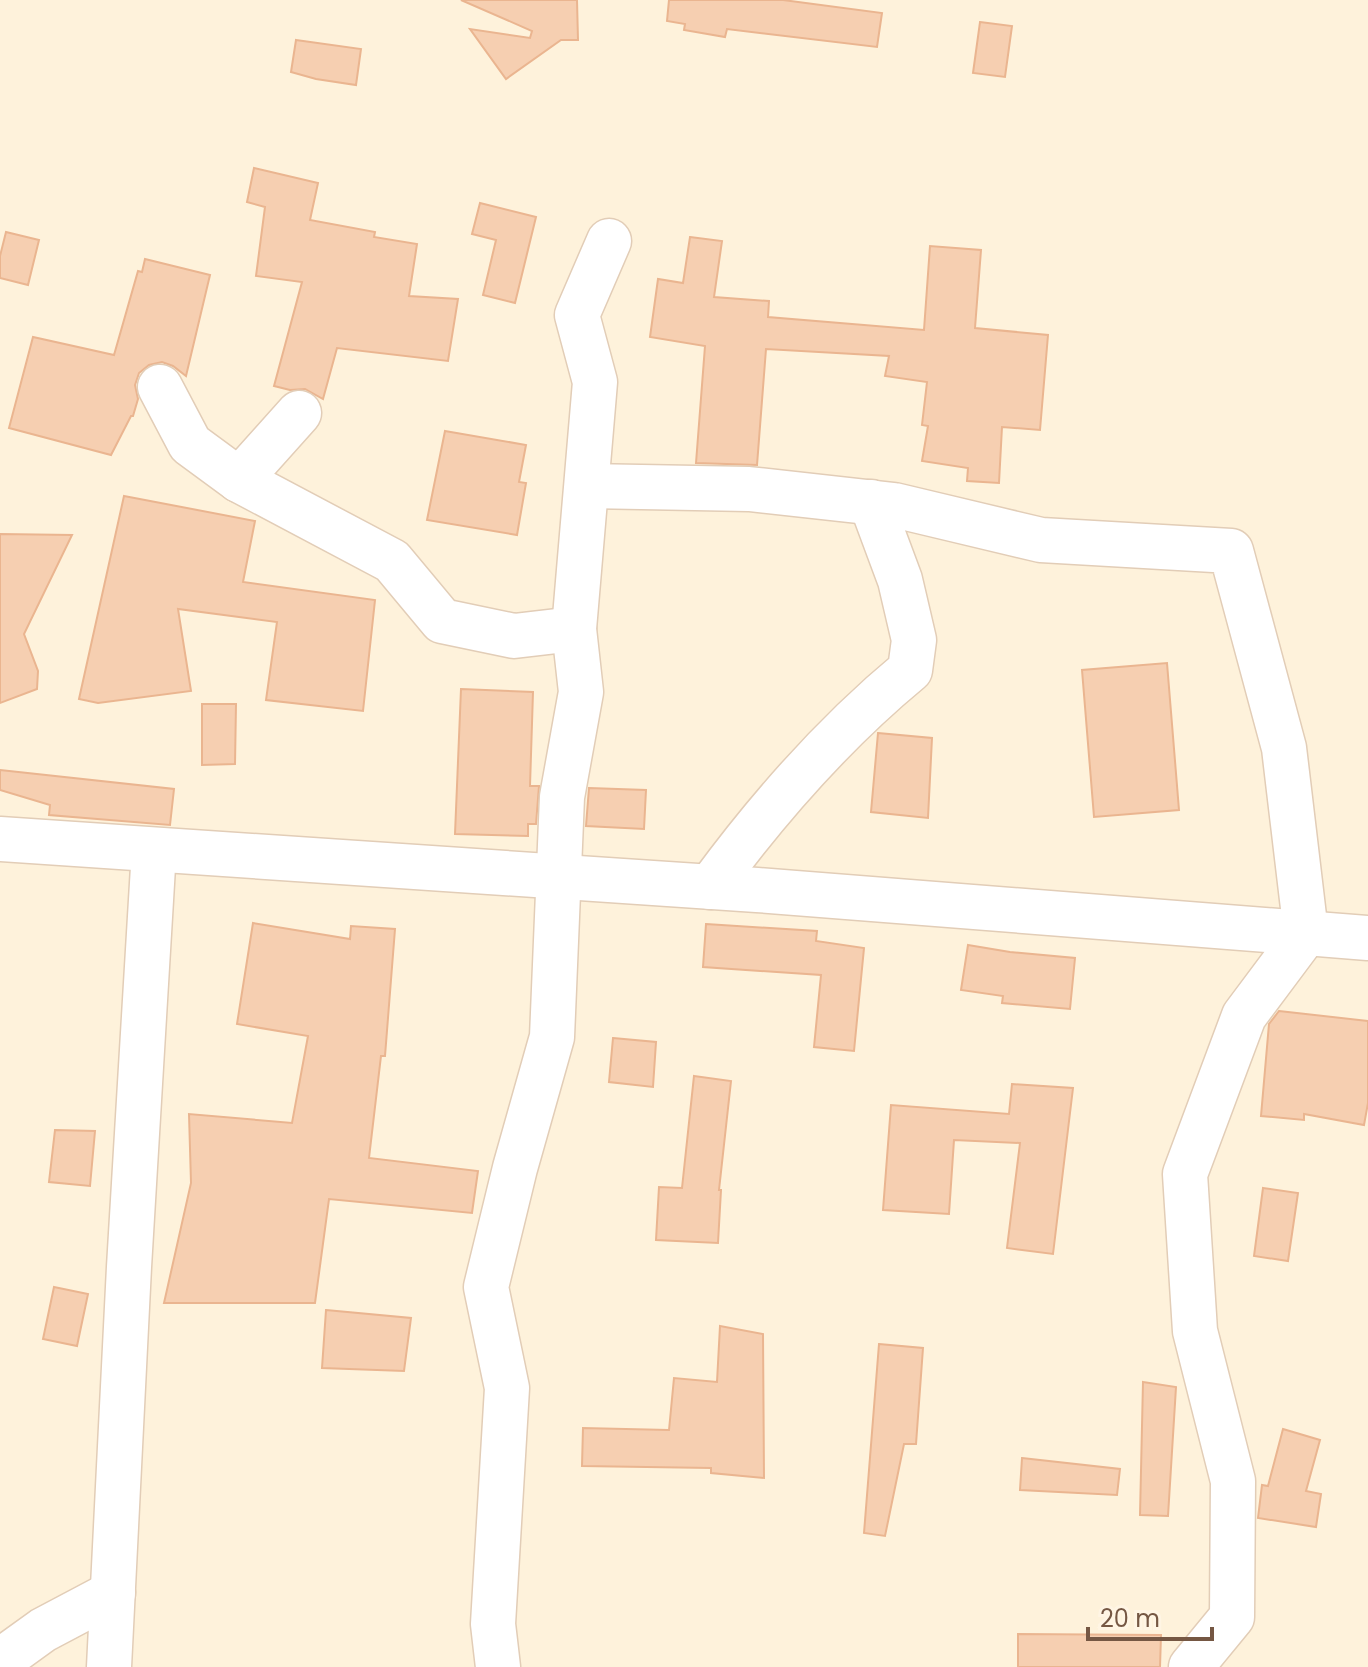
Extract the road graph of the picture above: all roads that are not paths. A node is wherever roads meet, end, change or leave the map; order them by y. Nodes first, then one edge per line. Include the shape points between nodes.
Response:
1 (609, 241) dead end
2 (160, 387) dead end
3 (299, 413) dead end
4 (239, 480) junction
5 (587, 486) junction
6 (871, 502) junction
7 (574, 629) junction
8 (0, 839) edge
9 (154, 850) junction
10 (558, 877) junction
11 (710, 887) junction
12 (1306, 933) junction
13 (1368, 938) edge
14 (113, 1593) junction
15 (0, 1661) edge
16 (109, 1667) edge
17 (498, 1667) edge
18 (1191, 1667) edge

1 - 5 street via 577,315 595,382
2 - 4 street via 190,444
3 - 4 street
4 - 7 street via 392,561 442,621 514,636
5 - 6 street via 749,489
5 - 7 street
6 - 11 street via 900,580 914,640 910,670 870,703 805,772
6 - 12 street via 1041,540 1231,551 1284,748
7 - 10 street via 581,692 562,797
8 - 9 street
9 - 10 street
9 - 14 street
10 - 11 street
10 - 17 street via 552,1037 486,1287 507,1388 493,1624
11 - 12 street
12 - 13 street
12 - 18 street via 1244,1016 1185,1174 1195,1331 1233,1481 1232,1617
14 - 15 street via 43,1630
14 - 16 street

